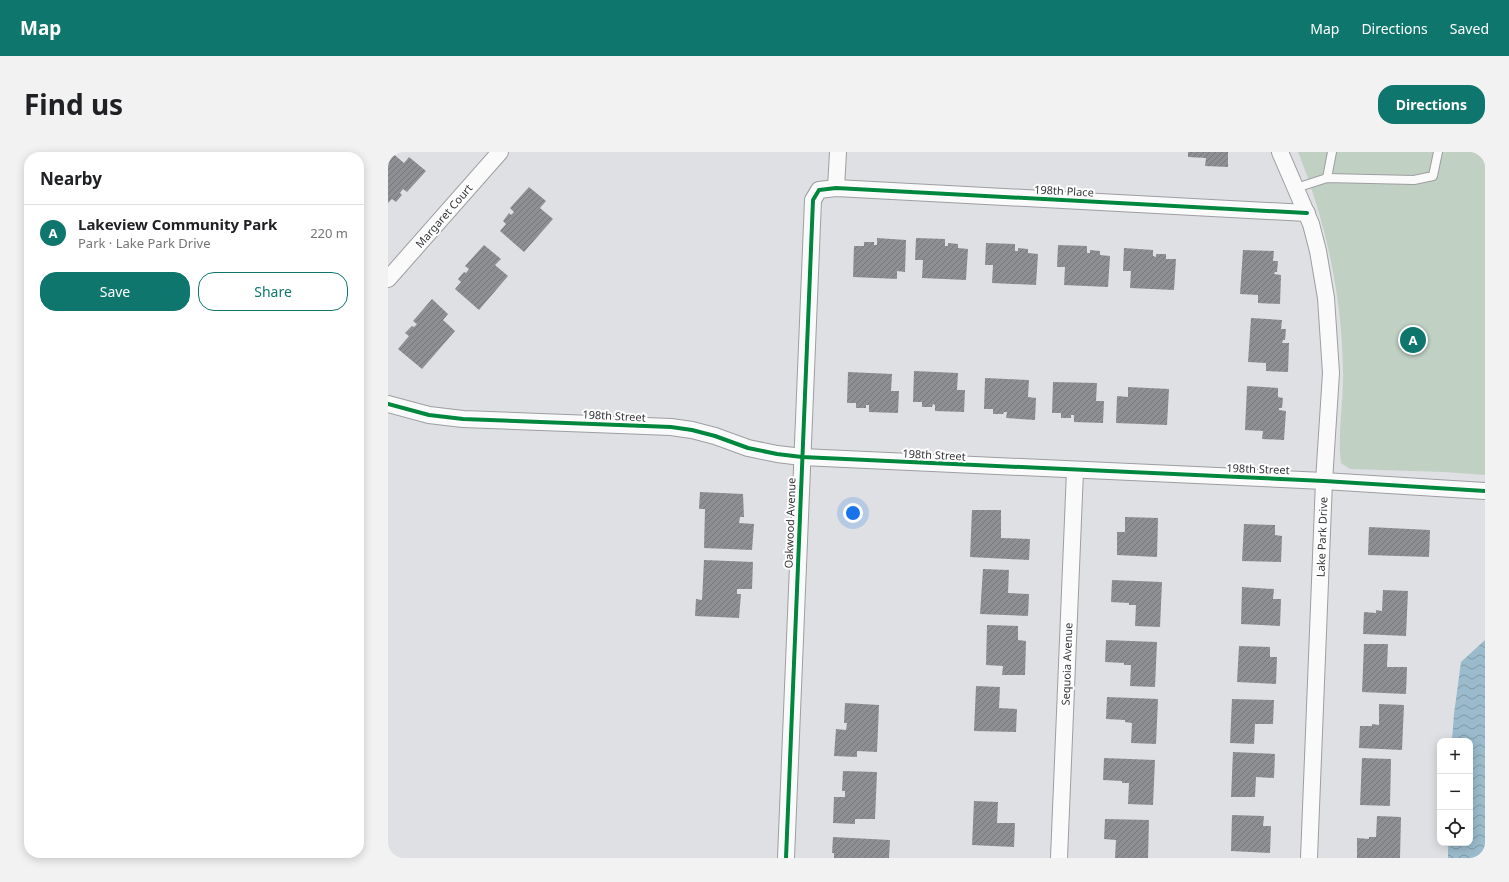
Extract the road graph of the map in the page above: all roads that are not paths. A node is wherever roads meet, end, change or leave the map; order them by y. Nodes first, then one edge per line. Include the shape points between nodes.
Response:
1 (500, 152) edge
2 (838, 152) edge
3 (1280, 152) edge
4 (1332, 152) edge
5 (1438, 152) edge
6 (1327, 178) junction
7 (836, 188) junction
8 (1296, 188) junction
9 (819, 190) joint
10 (1307, 213) junction
11 (388, 279) edge
12 (388, 404) edge
13 (802, 457) junction
14 (1075, 470) junction
15 (1324, 481) junction
16 (1485, 491) edge
17 (786, 858) edge
18 (1059, 858) edge
19 (1309, 858) edge

1 - 11 street, Margaret Court
2 - 7 street
3 - 8 street, Lake Park Drive
4 - 6 lane
5 - 6 lane via 1433,176 1414,180
6 - 8 lane
7 - 9 street, 198th Place
7 - 10 street, 198th Place
8 - 10 street, Lake Park Drive
9 - 13 street, Oakwood Avenue via 813,200
10 - 15 street, Lake Park Drive via 1318,251 1330,344 1331,373
12 - 13 street, 198th Street via 429,415 464,419 685,429 748,448
13 - 14 street, 198th Street
13 - 17 street, Oakwood Avenue
14 - 15 street, 198th Street
14 - 18 street, Sequoia Avenue
15 - 16 street, 198th Street
15 - 19 street, Lake Park Drive

